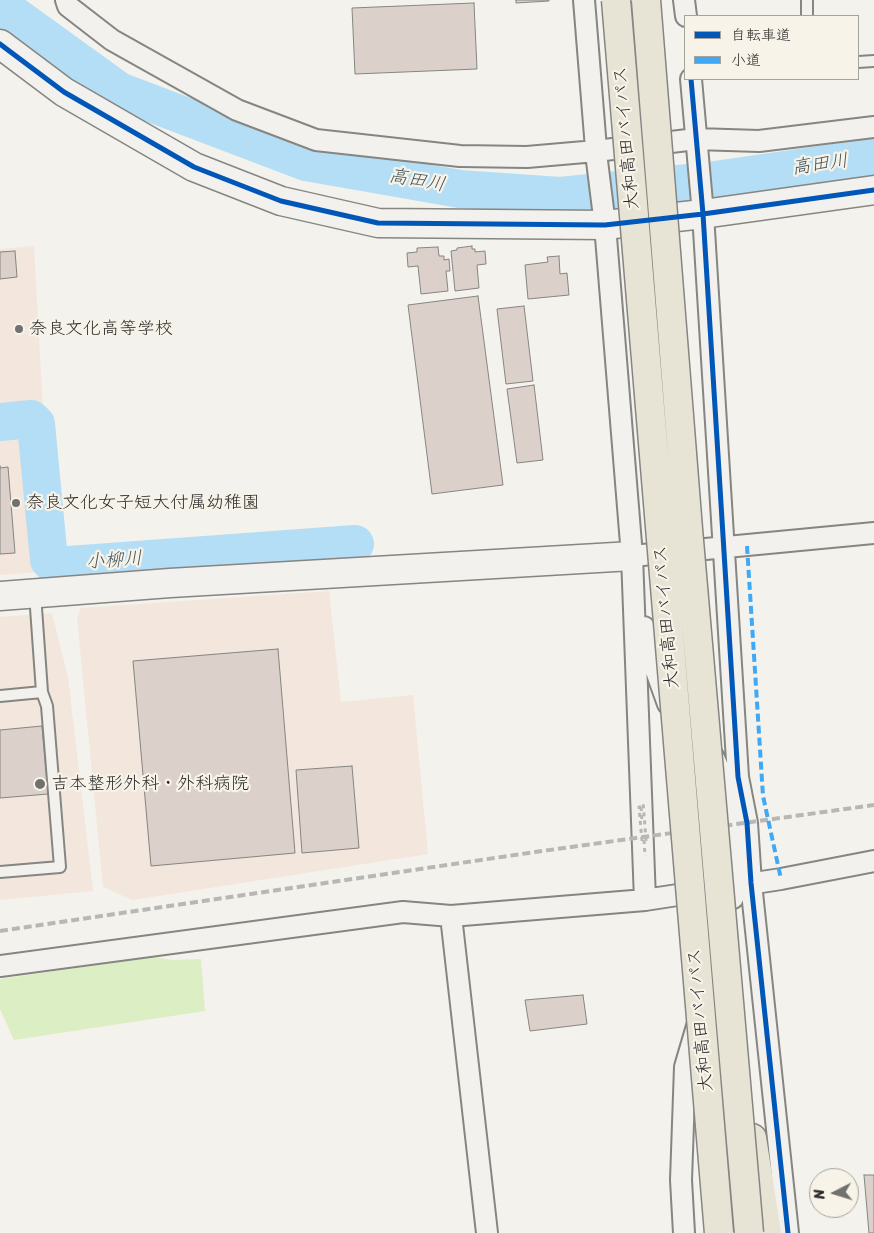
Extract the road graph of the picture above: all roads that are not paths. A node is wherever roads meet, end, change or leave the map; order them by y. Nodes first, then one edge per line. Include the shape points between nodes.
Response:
1 (66, 0) edge
2 (584, 0) edge
3 (616, 0) edge
4 (684, 0) edge
5 (808, 0) edge
6 (647, 4) edge
7 (686, 15) edge
8 (807, 15) edge
9 (0, 44) edge
10 (874, 61) edge
11 (859, 62) edge
12 (691, 80) edge
13 (874, 127) edge
14 (696, 143) junction
15 (597, 156) junction
16 (874, 190) edge
17 (702, 208) junction
18 (604, 219) junction
19 (874, 533) edge
20 (724, 548) junction
21 (632, 556) junction
22 (35, 593) junction
23 (0, 596) edge
24 (42, 692) junction
25 (0, 696) edge
26 (677, 741) junction
27 (874, 861) edge
28 (0, 872) edge
29 (743, 884) junction
30 (645, 900) junction
31 (451, 916) junction
32 (0, 966) edge
33 (728, 986) junction
34 (487, 1233) edge
35 (684, 1233) edge
36 (704, 1233) edge
37 (719, 1233) edge
38 (749, 1233) edge
39 (767, 1233) edge
40 (788, 1233) edge

1 - 15 street via 68,6 112,40 228,106 316,140 460,156
2 - 15 street
3 - 26 highway, 大和高田バイパス, bridge
4 - 7 street
5 - 8 lane
6 - 33 highway, 大和高田バイパス, bridge
9 - 18 street via 64,92 194,167 281,200 378,222
10 - 11 lane
12 - 14 street
13 - 14 street via 759,141
14 - 15 street
14 - 17 street
15 - 18 street
16 - 17 street
17 - 18 street
17 - 20 street
18 - 21 street
19 - 20 street
20 - 21 street
20 - 29 street via 738,777 747,823
21 - 22 street
21 - 29 street via 646,643 669,705 711,752 723,778 732,812
21 - 30 street
22 - 23 street
22 - 24 lane
24 - 25 lane
24 - 28 lane via 47,706 60,867
26 - 36 highway, bridge via 678,864
26 - 37 highway, 大和高田バイパス, bridge
27 - 29 street
29 - 30 street
29 - 35 street via 684,1067 681,1180
29 - 40 street
30 - 31 street
31 - 32 street via 403,912
31 - 34 street
33 - 38 highway, 大和高田バイパス, bridge
33 - 39 highway, bridge

